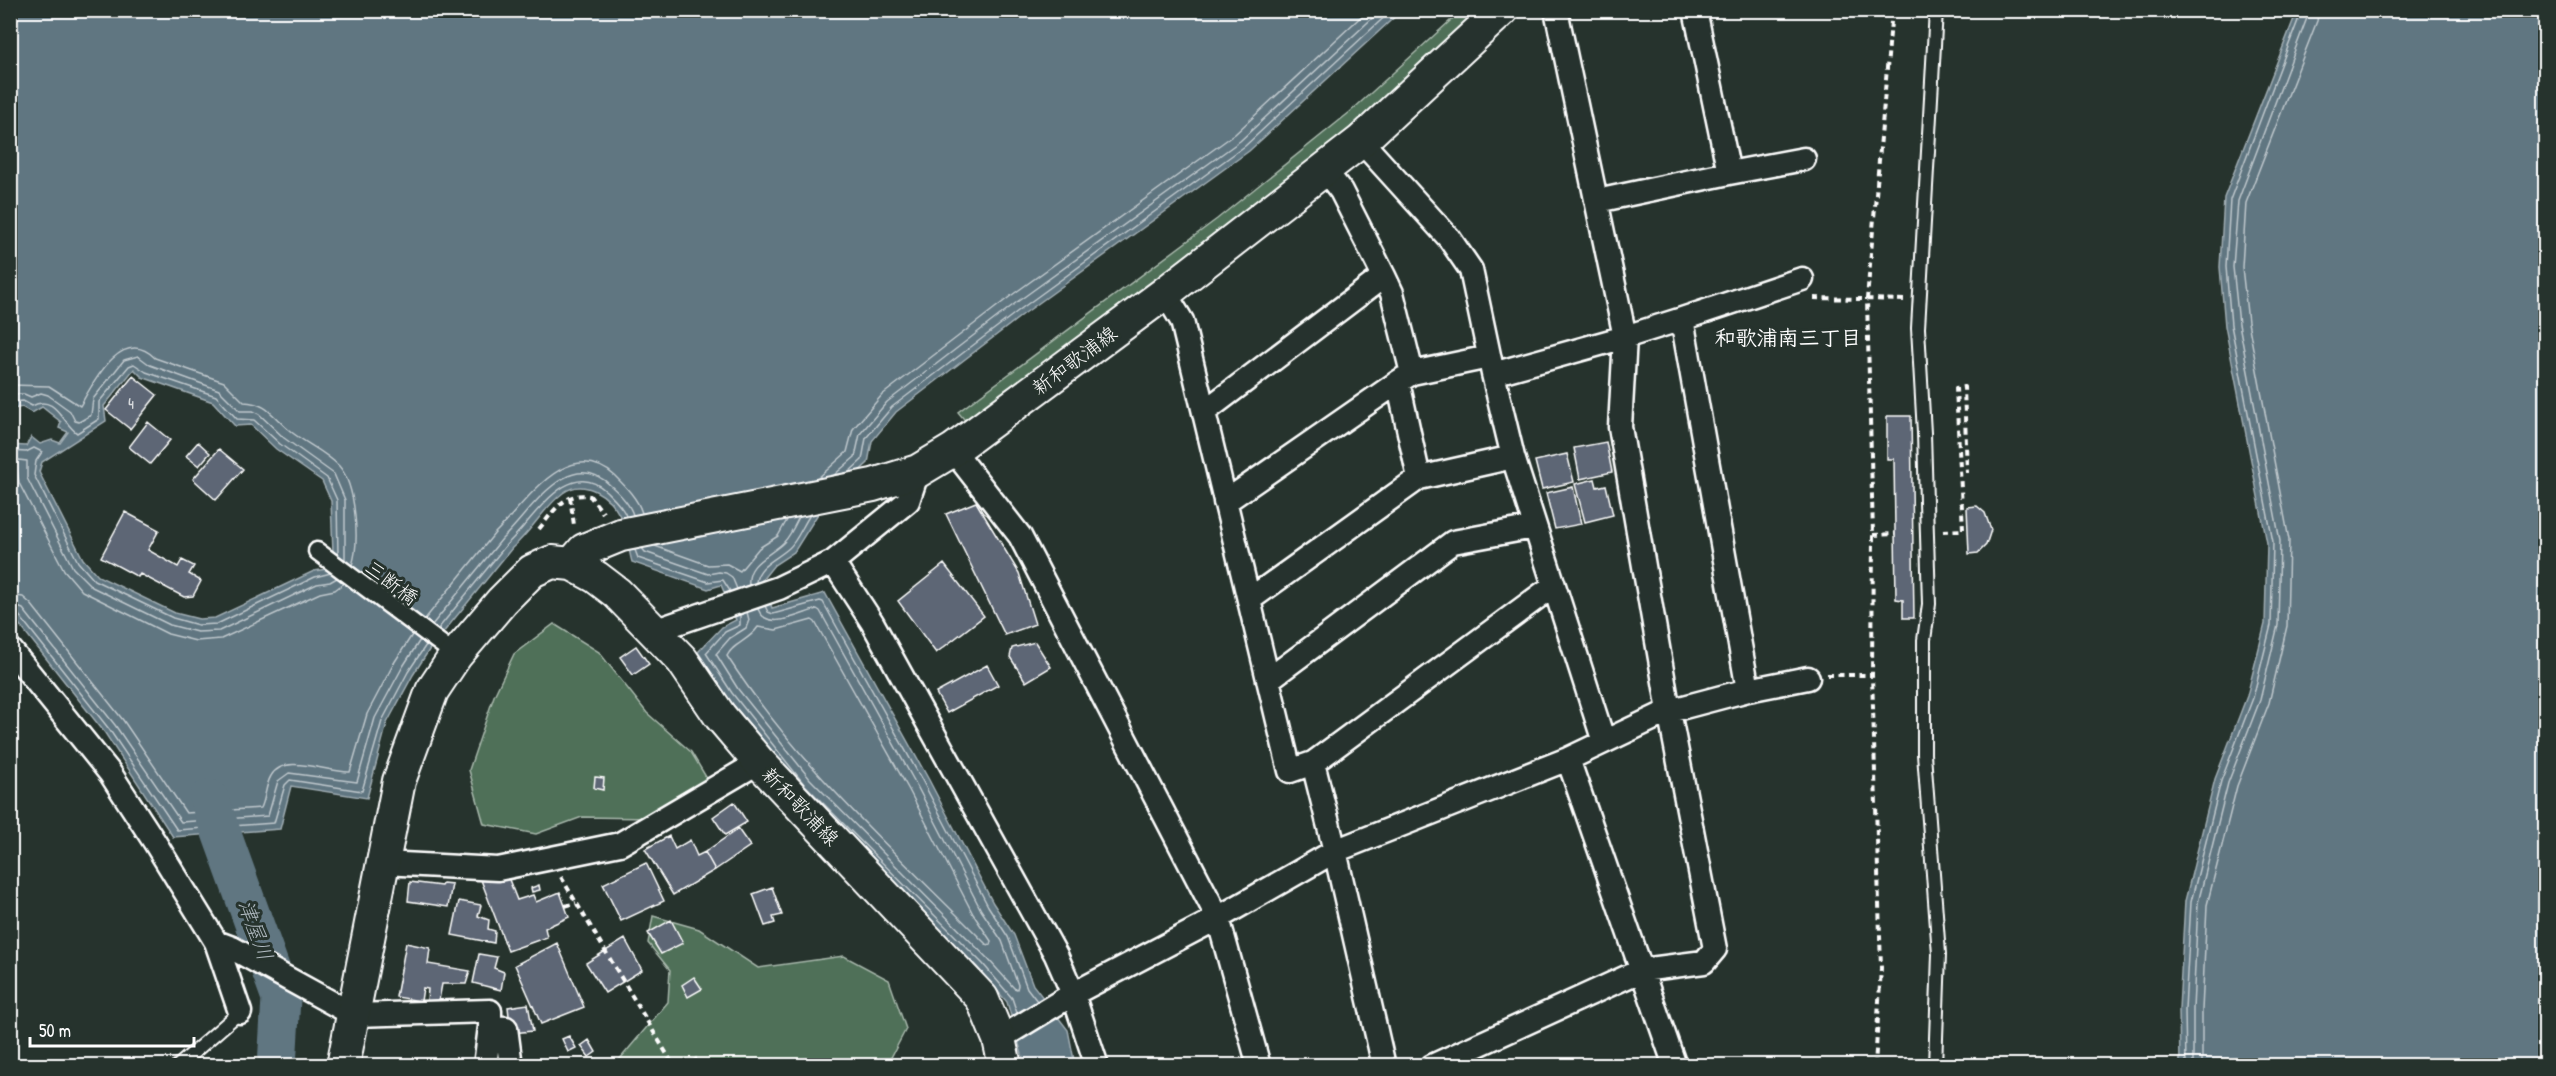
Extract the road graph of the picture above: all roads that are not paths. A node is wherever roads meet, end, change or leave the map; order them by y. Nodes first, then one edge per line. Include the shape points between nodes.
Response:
1 (1502, 10) edge
2 (1556, 10) edge
3 (1695, 10) edge
4 (1936, 10) edge
5 (1361, 141) junction
6 (1804, 159) dead end
7 (1324, 169) junction
8 (1729, 173) junction
9 (1597, 201) junction
10 (1384, 276) junction
11 (1806, 288) road end
12 (1165, 293) junction
13 (1682, 319) junction
14 (1625, 337) junction
15 (1491, 365) junction
16 (1405, 377) junction
17 (1204, 412) junction
18 (953, 450) junction
19 (1513, 457) junction
20 (918, 471) junction
21 (1419, 478) junction
22 (1225, 501) junction
23 (1534, 527) junction
24 (317, 551) dead end
25 (833, 562) junction
26 (572, 564) junction
27 (1553, 586) junction
28 (1249, 600) junction
29 (654, 631) junction
30 (10, 649) edge
31 (449, 650) junction
32 (1819, 676) road end
33 (1268, 680) junction
34 (1749, 690) junction
35 (1669, 711) junction
36 (1604, 742) junction
37 (1568, 759) junction
38 (759, 762) junction
39 (1313, 763) junction
40 (1335, 851) junction
41 (383, 862) junction
42 (1218, 918) junction
43 (224, 945) junction
44 (1642, 970) junction
45 (1067, 998) junction
46 (240, 1012) joint
47 (354, 1016) junction
48 (490, 1027) junction
49 (1005, 1045) edge
50 (178, 1065) edge
51 (343, 1065) edge
52 (485, 1065) edge
53 (511, 1065) edge
54 (1096, 1065) edge
55 (1259, 1065) edge
56 (1384, 1065) edge
57 (1432, 1065) edge
58 (1675, 1065) edge
59 (1935, 1065) edge

1 - 5 main road, 新和歌浦線
2 - 9 street
3 - 8 street
4 - 59 lane via 1918,328 1929,604 1924,640 1924,754 1938,954
5 - 7 main road, 新和歌浦線
5 - 15 street via 1449,238 1471,270
6 - 8 street
7 - 10 street via 1341,191
7 - 12 main road, 新和歌浦線
8 - 9 street
9 - 14 street
10 - 16 street via 1392,293
10 - 17 street
11 - 13 street
12 - 17 street via 1182,321
12 - 18 main road, 新和歌浦線
13 - 14 street
13 - 34 street
14 - 15 street
14 - 35 street via 1620,427
15 - 16 street
15 - 19 street
16 - 21 street
16 - 22 street
17 - 22 street
18 - 20 main road, 新和歌浦線
18 - 42 street via 1020,536
19 - 21 street
19 - 23 street
20 - 25 street via 908,501
20 - 26 main road, 新和歌浦線 via 873,485 612,524
21 - 28 street
22 - 28 street
23 - 27 street
23 - 33 street via 1453,542
24 - 31 street, 三断橋
25 - 29 street via 779,588
25 - 45 street via 872,622 1056,955
26 - 29 main road, 新和歌浦線 via 617,593
26 - 31 main road via 552,562 532,571
27 - 36 street
27 - 39 street
28 - 33 street
29 - 38 main road, 新和歌浦線 via 682,660 720,716
30 - 43 street via 110,773
31 - 41 main road via 399,781
32 - 34 street
33 - 39 street via 1290,771
34 - 35 street
35 - 36 street
35 - 44 street via 1715,949 1704,962
36 - 37 street
37 - 40 street
37 - 44 street
38 - 41 street via 620,844 498,869
38 - 49 main road, 新和歌浦線 via 982,998
39 - 40 street
40 - 42 street
40 - 56 street
41 - 47 main road
42 - 45 street
42 - 55 street
43 - 46 street
43 - 47 street
44 - 57 street
44 - 58 street
45 - 49 street
45 - 54 street
46 - 50 lane
47 - 48 street via 490,1011
47 - 51 main road
48 - 52 street
48 - 53 street via 506,1028

